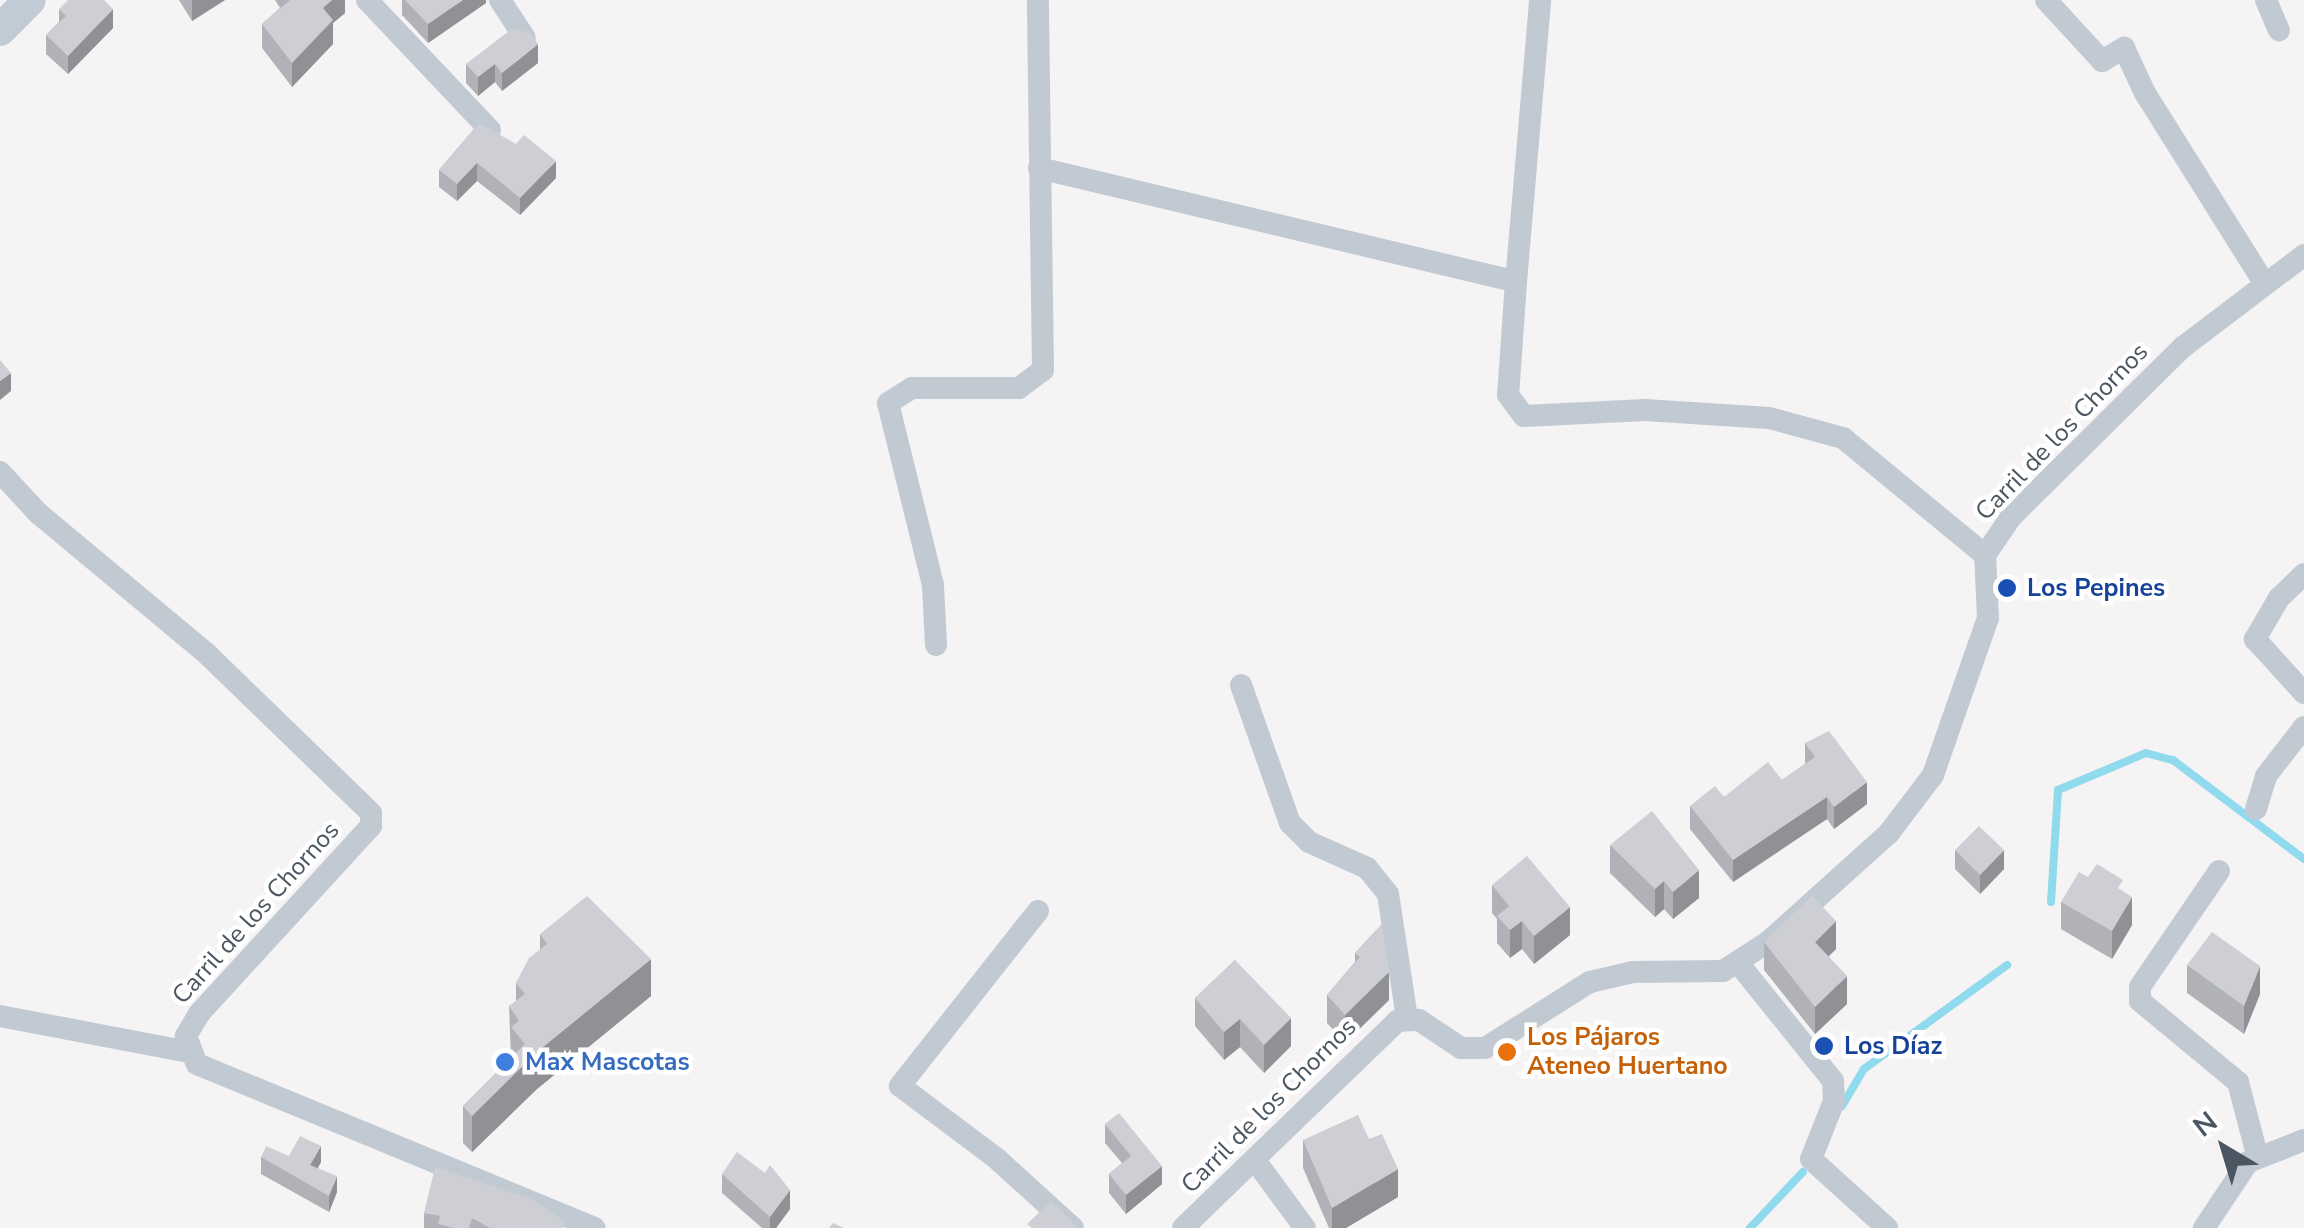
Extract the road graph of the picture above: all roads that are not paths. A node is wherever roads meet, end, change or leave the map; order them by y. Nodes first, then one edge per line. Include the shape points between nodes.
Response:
1 (367, 0) edge
2 (500, 0) edge
3 (1038, 0) edge
4 (1540, 0) edge
5 (2046, 0) edge
6 (2266, 0) edge
7 (2279, 30) dead end
8 (525, 38) edge
9 (490, 130) edge
10 (1039, 168) junction
11 (2304, 256) edge
12 (1516, 282) junction
13 (2264, 283) junction
14 (0, 472) edge
15 (1985, 555) junction
16 (2304, 574) edge
17 (936, 644) dead end
18 (1242, 685) dead end
19 (2304, 693) edge
20 (2304, 727) edge
21 (2256, 809) dead end
22 (2218, 871) dead end
23 (1038, 911) dead end
24 (1739, 964) junction
25 (0, 1016) edge
26 (1407, 1018) junction
27 (188, 1052) junction
28 (2304, 1140) edge
29 (2257, 1155) junction
30 (1257, 1163) junction
31 (594, 1228) edge
32 (1073, 1228) edge
33 (1183, 1228) edge
34 (1305, 1228) edge
35 (1887, 1228) edge
36 (2204, 1228) edge

1 - 9 street
2 - 8 street
3 - 10 street
4 - 12 street
5 - 13 street via 2102,61 2124,48
6 - 7 street
10 - 12 street
10 - 17 street via 1044,370 1018,388 912,388 893,394 888,404 933,585
11 - 13 street, Carril de los Chornos
12 - 15 street via 1520,303 1508,396 1524,416 1645,410 1768,418 1843,438
13 - 15 street, Carril de los Chornos via 2183,347 2011,518
14 - 27 street, Carril de los Chornos via 53,526 206,653 372,813 371,826 200,1014 186,1036
15 - 24 street, Carril de los Chornos via 1988,618 1933,775 1890,833
16 - 19 street via 2255,639
18 - 26 street via 1290,823 1309,842 1367,868 1388,894
20 - 21 street via 2266,776
22 - 29 street via 2140,987 2140,1002 2238,1082
23 - 32 street via 900,1086 996,1158
24 - 26 street, Carril de los Chornos via 1699,975 1613,974 1568,992 1485,1048 1461,1048
24 - 35 street via 1834,1081 1834,1101 1811,1159
25 - 27 street
26 - 30 street, Carril de los Chornos via 1387,1028
27 - 31 street via 217,1076
28 - 29 street
29 - 36 street via 2235,1176
30 - 33 street, Carril de los Chornos
30 - 34 street

